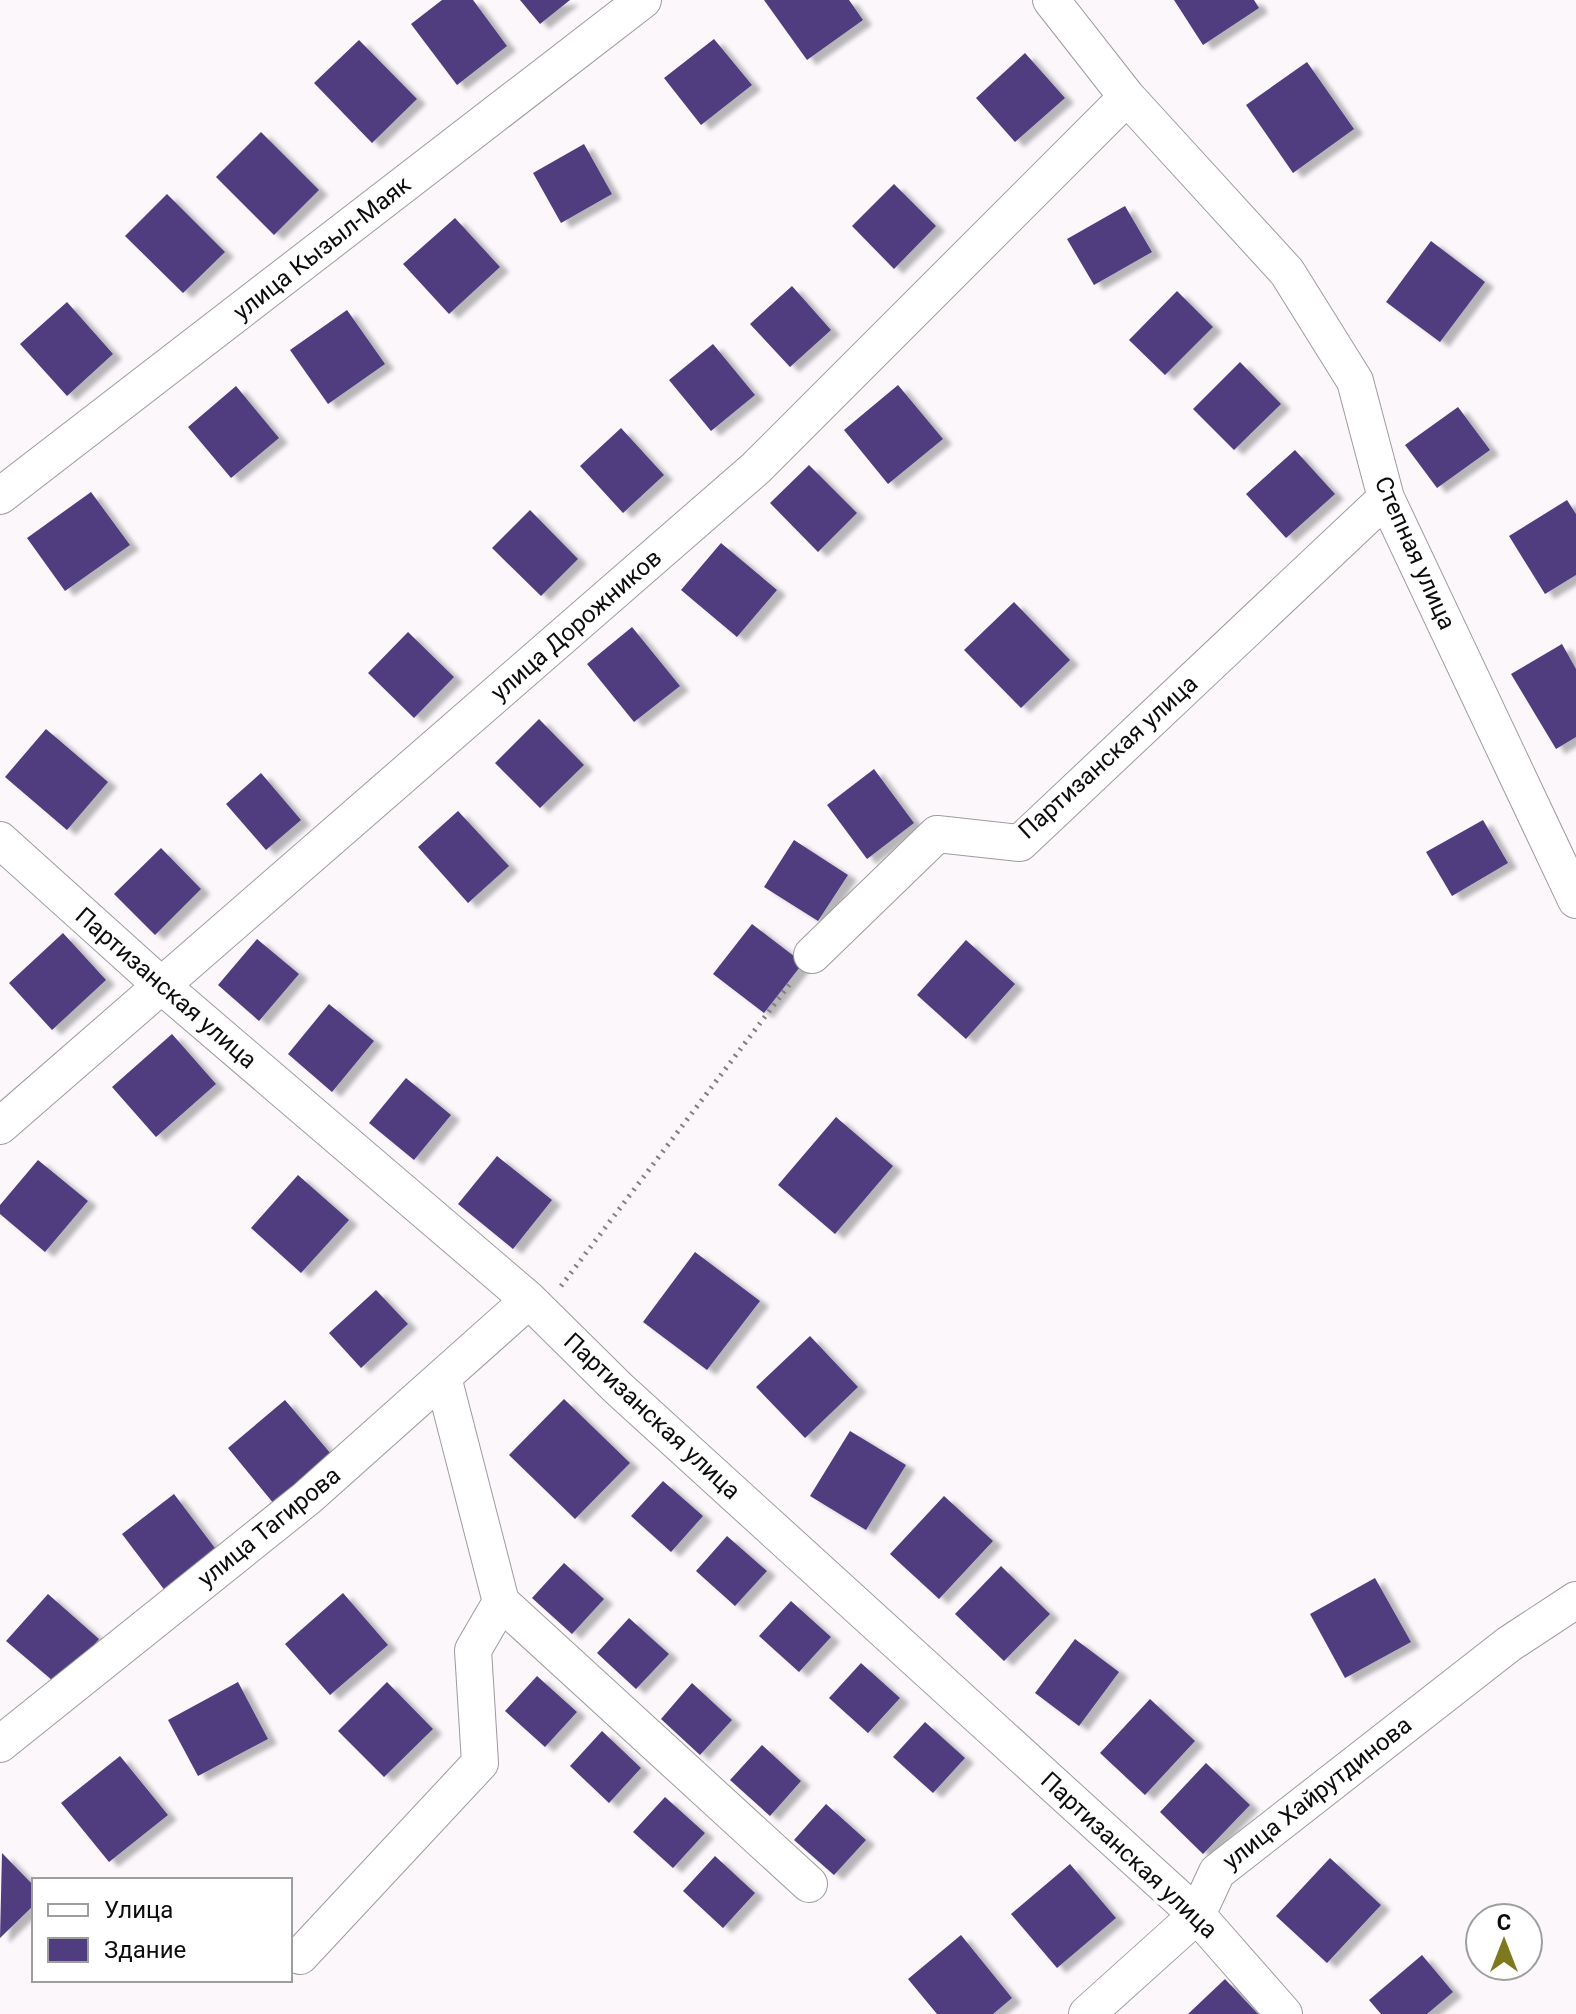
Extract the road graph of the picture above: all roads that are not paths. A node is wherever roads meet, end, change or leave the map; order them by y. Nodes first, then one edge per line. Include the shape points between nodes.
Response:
1 (643, 0) edge
2 (1051, 0) edge
3 (1127, 97) junction
4 (0, 496) edge
5 (1386, 498) junction
6 (0, 840) edge
7 (1564, 842) edge
8 (1576, 900) edge
9 (812, 955) road end
10 (162, 986) junction
11 (0, 1126) edge
12 (535, 1306) junction
13 (443, 1377) junction
14 (1576, 1600) edge
15 (501, 1602) junction
16 (0, 1744) edge
17 (809, 1884) dead end
18 (1197, 1915) junction
19 (300, 1956) dead end
20 (1087, 2014) edge
21 (1284, 2014) edge

1 - 4 street, улица Кызыл-Маяк
2 - 3 street, Степная улица
3 - 5 street, Степная улица via 1287,272 1355,381
3 - 10 street, улица Дорожников via 756,468
5 - 7 street, Степная улица
5 - 9 street, Партизанская улица via 1020,843 937,834
6 - 10 street, Партизанская улица
7 - 8 street, Степная улица
10 - 11 street, улица Дорожников
10 - 12 street, Партизанская улица
12 - 13 street, улица Тагирова
12 - 18 street, Партизанская улица via 618,1388
13 - 15 street
13 - 16 street, улица Тагирова via 307,1498
14 - 18 street, улица Хайрутдинова via 1509,1644 1217,1872
15 - 17 street
15 - 19 street via 473,1650 480,1763
18 - 20 street, улица Хайрутдинова
18 - 21 street, Партизанская улица

